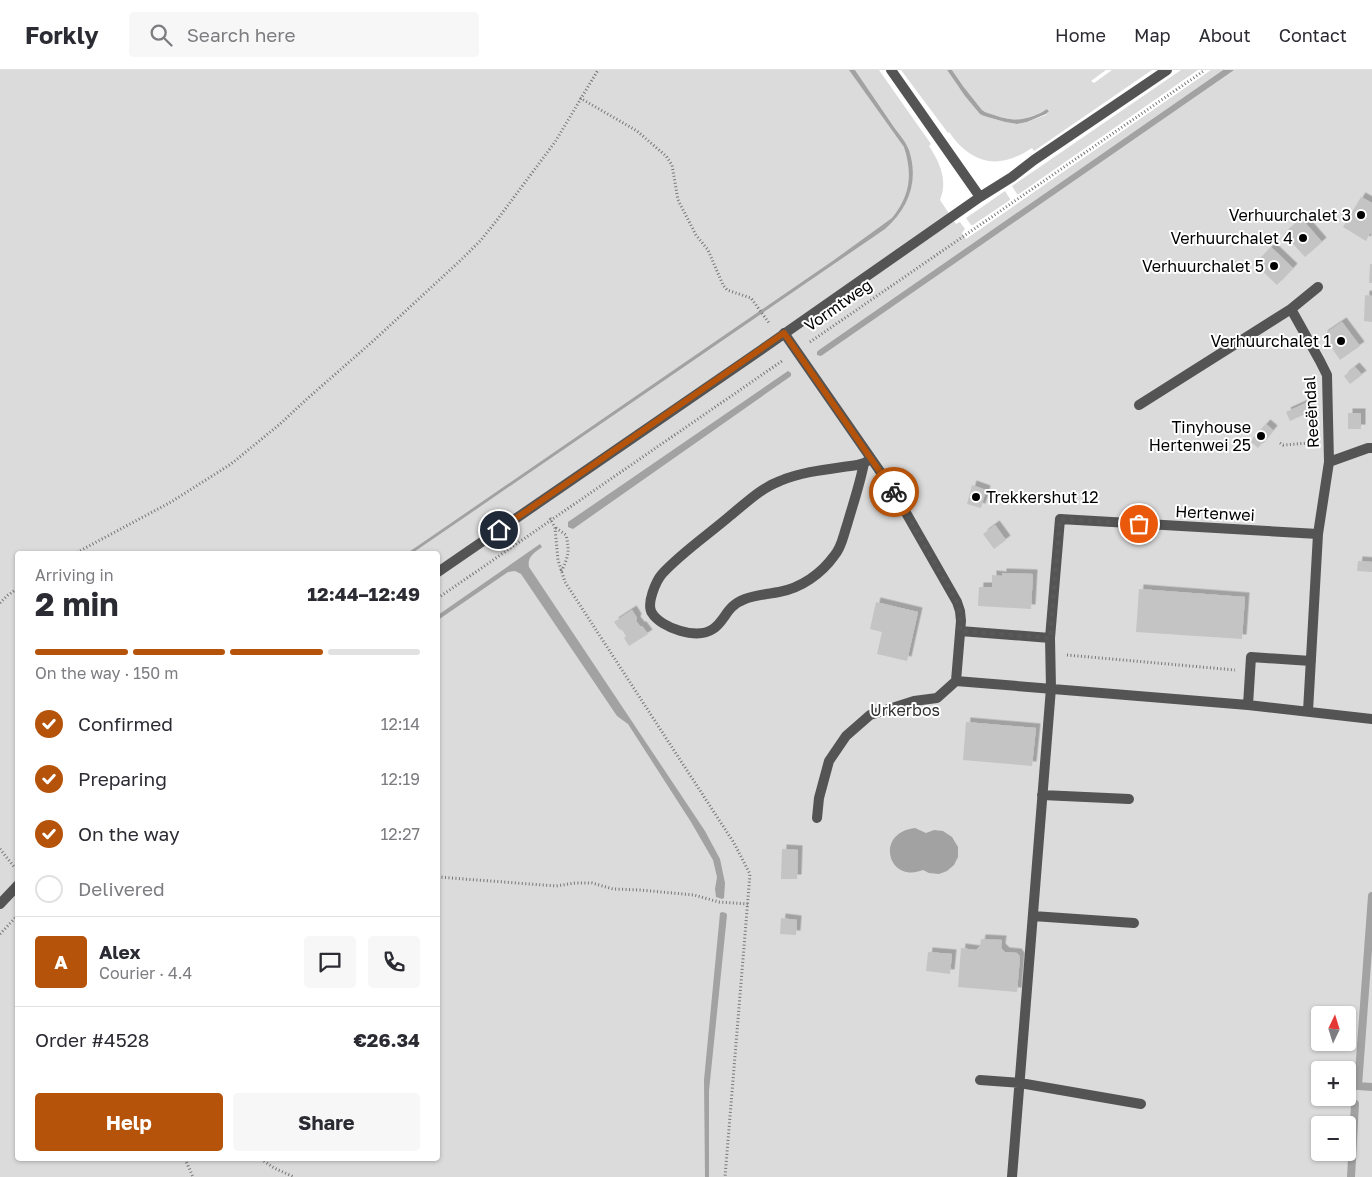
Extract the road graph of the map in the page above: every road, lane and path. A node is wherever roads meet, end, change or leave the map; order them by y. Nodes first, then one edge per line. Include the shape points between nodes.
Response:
1 (598, 70) edge
2 (891, 70) edge
3 (1167, 70) edge
4 (1205, 70) edge
5 (580, 98) junction
6 (980, 197) junction
7 (1318, 287) dead end
8 (1291, 309) junction
9 (766, 319) dead end
10 (784, 333) junction
11 (797, 351) junction
12 (1139, 405) dead end
13 (1280, 443) dead end
14 (1328, 445) junction
15 (1372, 448) edge
16 (868, 461) junction
17 (1329, 462) junction
18 (550, 518) junction
19 (555, 528) junction
20 (1318, 534) junction
21 (80, 551) edge
22 (440, 571) edge
23 (561, 572) junction
24 (15, 590) edge
25 (440, 597) edge
26 (0, 603) edge
27 (960, 631) junction
28 (1050, 638) junction
29 (1051, 654) junction
30 (1311, 661) junction
31 (1250, 671) junction
32 (956, 681) junction
33 (1050, 688) junction
34 (1248, 705) junction
35 (1308, 711) junction
36 (1372, 719) edge
37 (1042, 794) junction
38 (1129, 799) dead end
39 (817, 818) dead end
40 (0, 849) edge
41 (10, 864) dead end
42 (440, 877) edge
43 (15, 889) edge
44 (0, 904) edge
45 (748, 904) junction
46 (1033, 916) junction
47 (15, 918) edge
48 (1134, 923) dead end
49 (0, 934) edge
50 (980, 1080) dead end
51 (1020, 1083) junction
52 (1140, 1104) dead end
53 (186, 1161) edge
54 (264, 1161) edge
55 (193, 1177) edge
56 (294, 1177) edge
57 (725, 1177) edge
58 (1012, 1177) edge

1 - 5 path
2 - 6 street
3 - 6 street, Vormtweg
4 - 11 path, Vormtweg
5 - 9 path via 637,130 666,156 672,165 678,200 696,235 708,250 723,285 727,290 751,298
5 - 21 path via 555,142 481,240 372,342 231,464 171,502
6 - 10 street, Vormtweg
7 - 8 street
8 - 12 street
8 - 14 street, Reeëndal via 1327,376
10 - 11 street
10 - 22 street, Vormtweg
11 - 16 street
11 - 18 path, Vormtweg
13 - 14 path via 1309,443 1315,447
14 - 17 street, Reeëndal
15 - 17 street
16 - 16 street via 798,474 778,481 750,499 660,576 652,594 652,614 673,629 708,632 744,599 803,584 841,547
16 - 27 street via 893,490 957,602
17 - 20 street, Reeëndal
18 - 19 path
18 - 25 path, Vormtweg
19 - 23 path
19 - 23 path via 566,535 568,546 569,554
20 - 28 street, Hertenwei via 1060,519
20 - 30 street, Reeëndal
23 - 45 path via 734,843 750,874
24 - 26 path
27 - 28 street
27 - 32 street
28 - 29 street
29 - 31 path
29 - 33 street
30 - 31 street via 1251,657
30 - 35 street, Reeëndal
31 - 34 street
32 - 33 street
32 - 39 street via 937,698 914,701 870,715 846,736 829,762
33 - 34 street
33 - 37 street
34 - 35 street
35 - 36 street
37 - 38 street
37 - 46 street
40 - 41 path
42 - 45 path via 556,886 592,883
43 - 44 street
45 - 57 path
46 - 48 street
46 - 51 street
47 - 49 path
50 - 51 street
51 - 52 street
51 - 58 street
53 - 55 path
54 - 56 path

